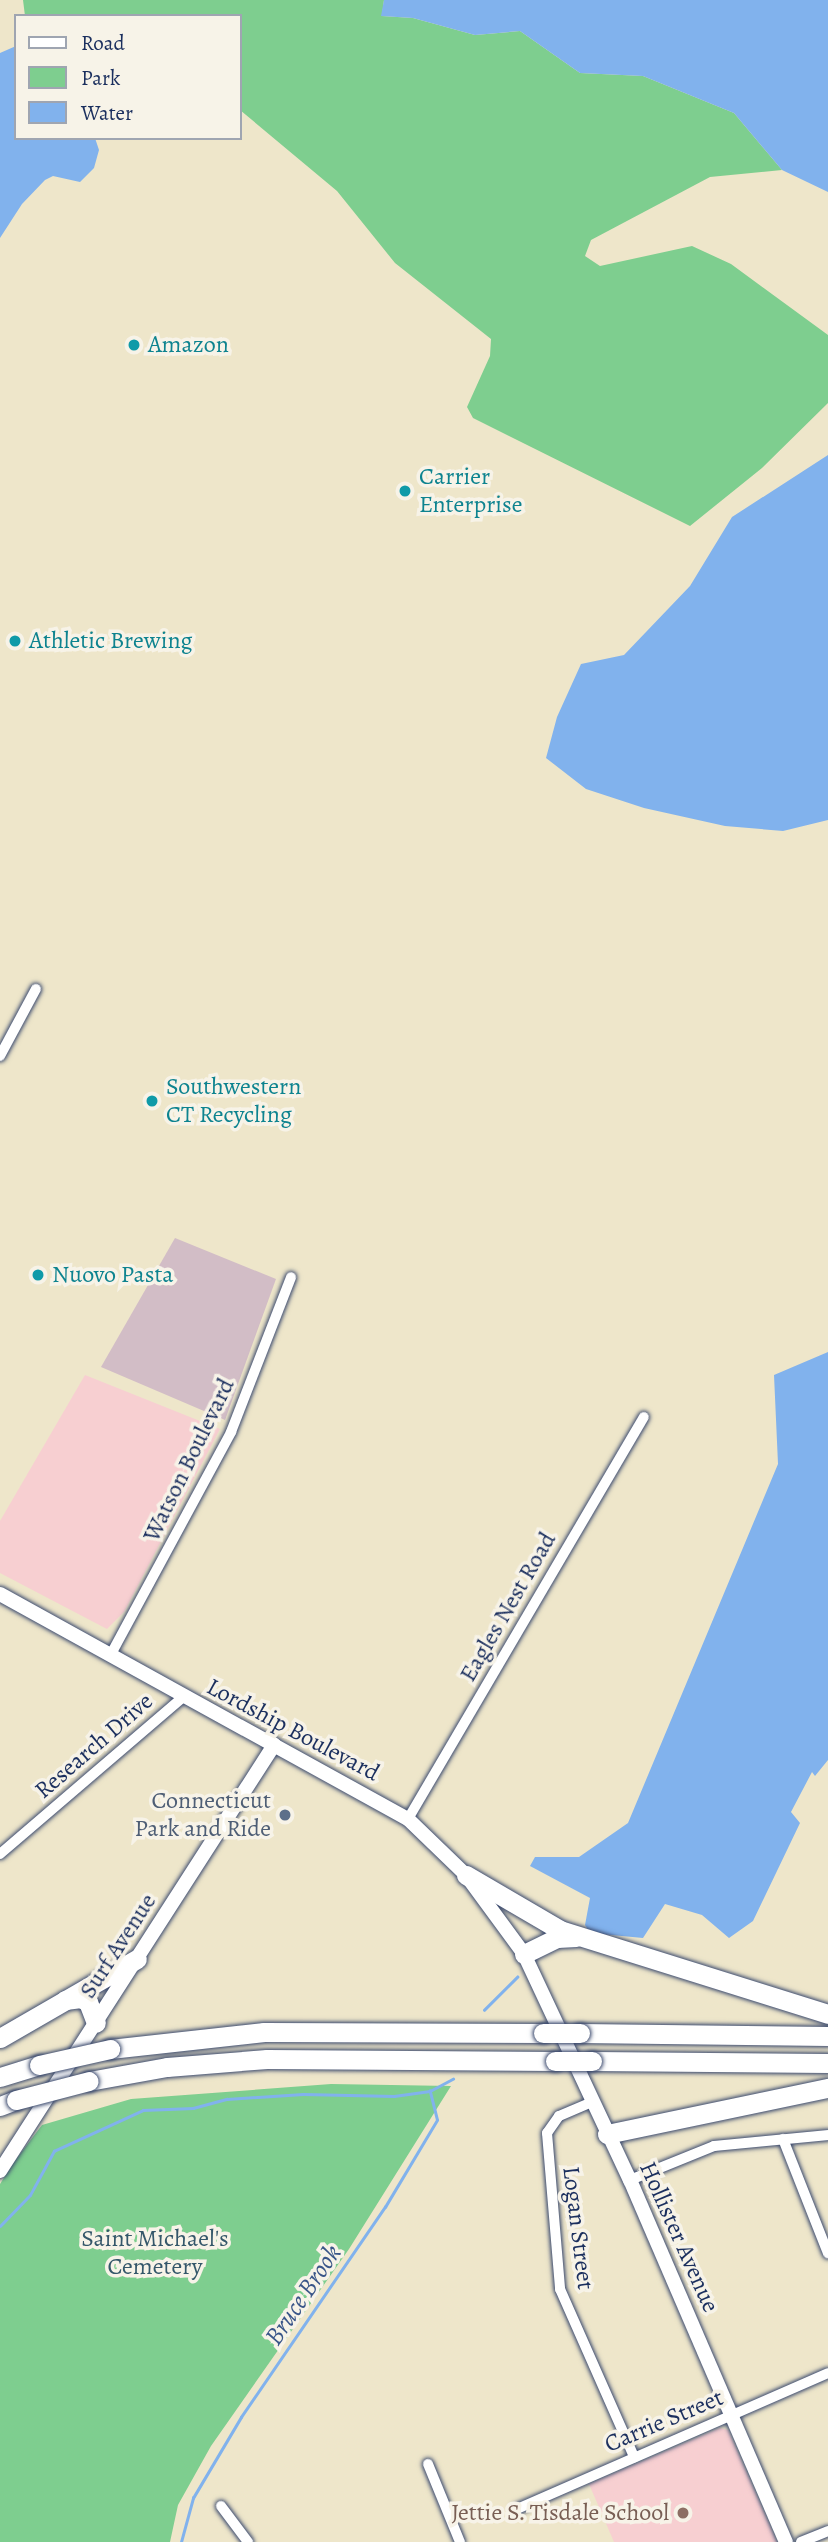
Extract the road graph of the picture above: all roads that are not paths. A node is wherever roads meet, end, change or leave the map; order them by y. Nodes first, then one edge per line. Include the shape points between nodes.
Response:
1 (36, 989) dead end
2 (0, 1056) edge
3 (291, 1277) dead end
4 (644, 1418) dead end
5 (0, 1594) edge
6 (110, 1656) junction
7 (183, 1697) junction
8 (274, 1745) junction
9 (408, 1819) junction
10 (0, 1854) edge
11 (466, 1875) junction
12 (580, 1937) junction
13 (524, 1954) junction
14 (136, 1959) junction
15 (64, 2001) junction
16 (828, 2014) edge
17 (96, 2023) junction
18 (828, 2036) edge
19 (0, 2038) edge
20 (828, 2063) edge
21 (0, 2077) edge
22 (828, 2088) edge
23 (592, 2102) junction
24 (8, 2103) edge
25 (607, 2134) junction
26 (828, 2136) edge
27 (783, 2138) junction
28 (0, 2171) edge
29 (630, 2180) junction
30 (828, 2253) edge
31 (828, 2373) edge
32 (732, 2416) junction
33 (634, 2457) junction
34 (428, 2464) dead end
35 (220, 2506) dead end
36 (517, 2510) dead end
37 (828, 2531) edge
38 (248, 2542) edge
39 (460, 2542) edge
40 (786, 2542) edge
41 (802, 2542) edge

1 - 2 street
3 - 6 street, Watson Boulevard via 231,1432
4 - 9 street, Eagles Nest Road
5 - 6 main road, Lordship Boulevard
6 - 7 main road, Lordship Boulevard
7 - 8 main road, Lordship Boulevard
7 - 10 street, Research Drive
8 - 9 main road, Lordship Boulevard
8 - 14 main road, Surf Avenue
9 - 11 main road, Lordship Boulevard
11 - 12 highway via 530,1916
11 - 13 main road, Lordship Boulevard
12 - 13 highway via 557,1938
12 - 16 highway
13 - 23 main road, Hollister Avenue
14 - 15 highway
14 - 17 main road, Surf Avenue
15 - 17 highway via 81,1998 88,2002
15 - 19 highway
17 - 28 main road, Surf Avenue
18 - 21 highway, bridge via 264,2032 110,2049
20 - 24 highway, bridge via 267,2059 167,2067 89,2081
22 - 25 highway
23 - 25 main road, Hollister Avenue
23 - 33 street, Logan Street via 559,2116 547,2133 560,2289
25 - 29 main road, Hollister Avenue
26 - 27 street
27 - 29 street via 714,2146
27 - 30 street
29 - 32 main road, Hollister Avenue
31 - 32 street, Carrie Street
32 - 33 street, Carrie Street
32 - 40 main road, Hollister Avenue
33 - 36 street, Carrie Street
34 - 39 street
35 - 38 street
37 - 41 street

